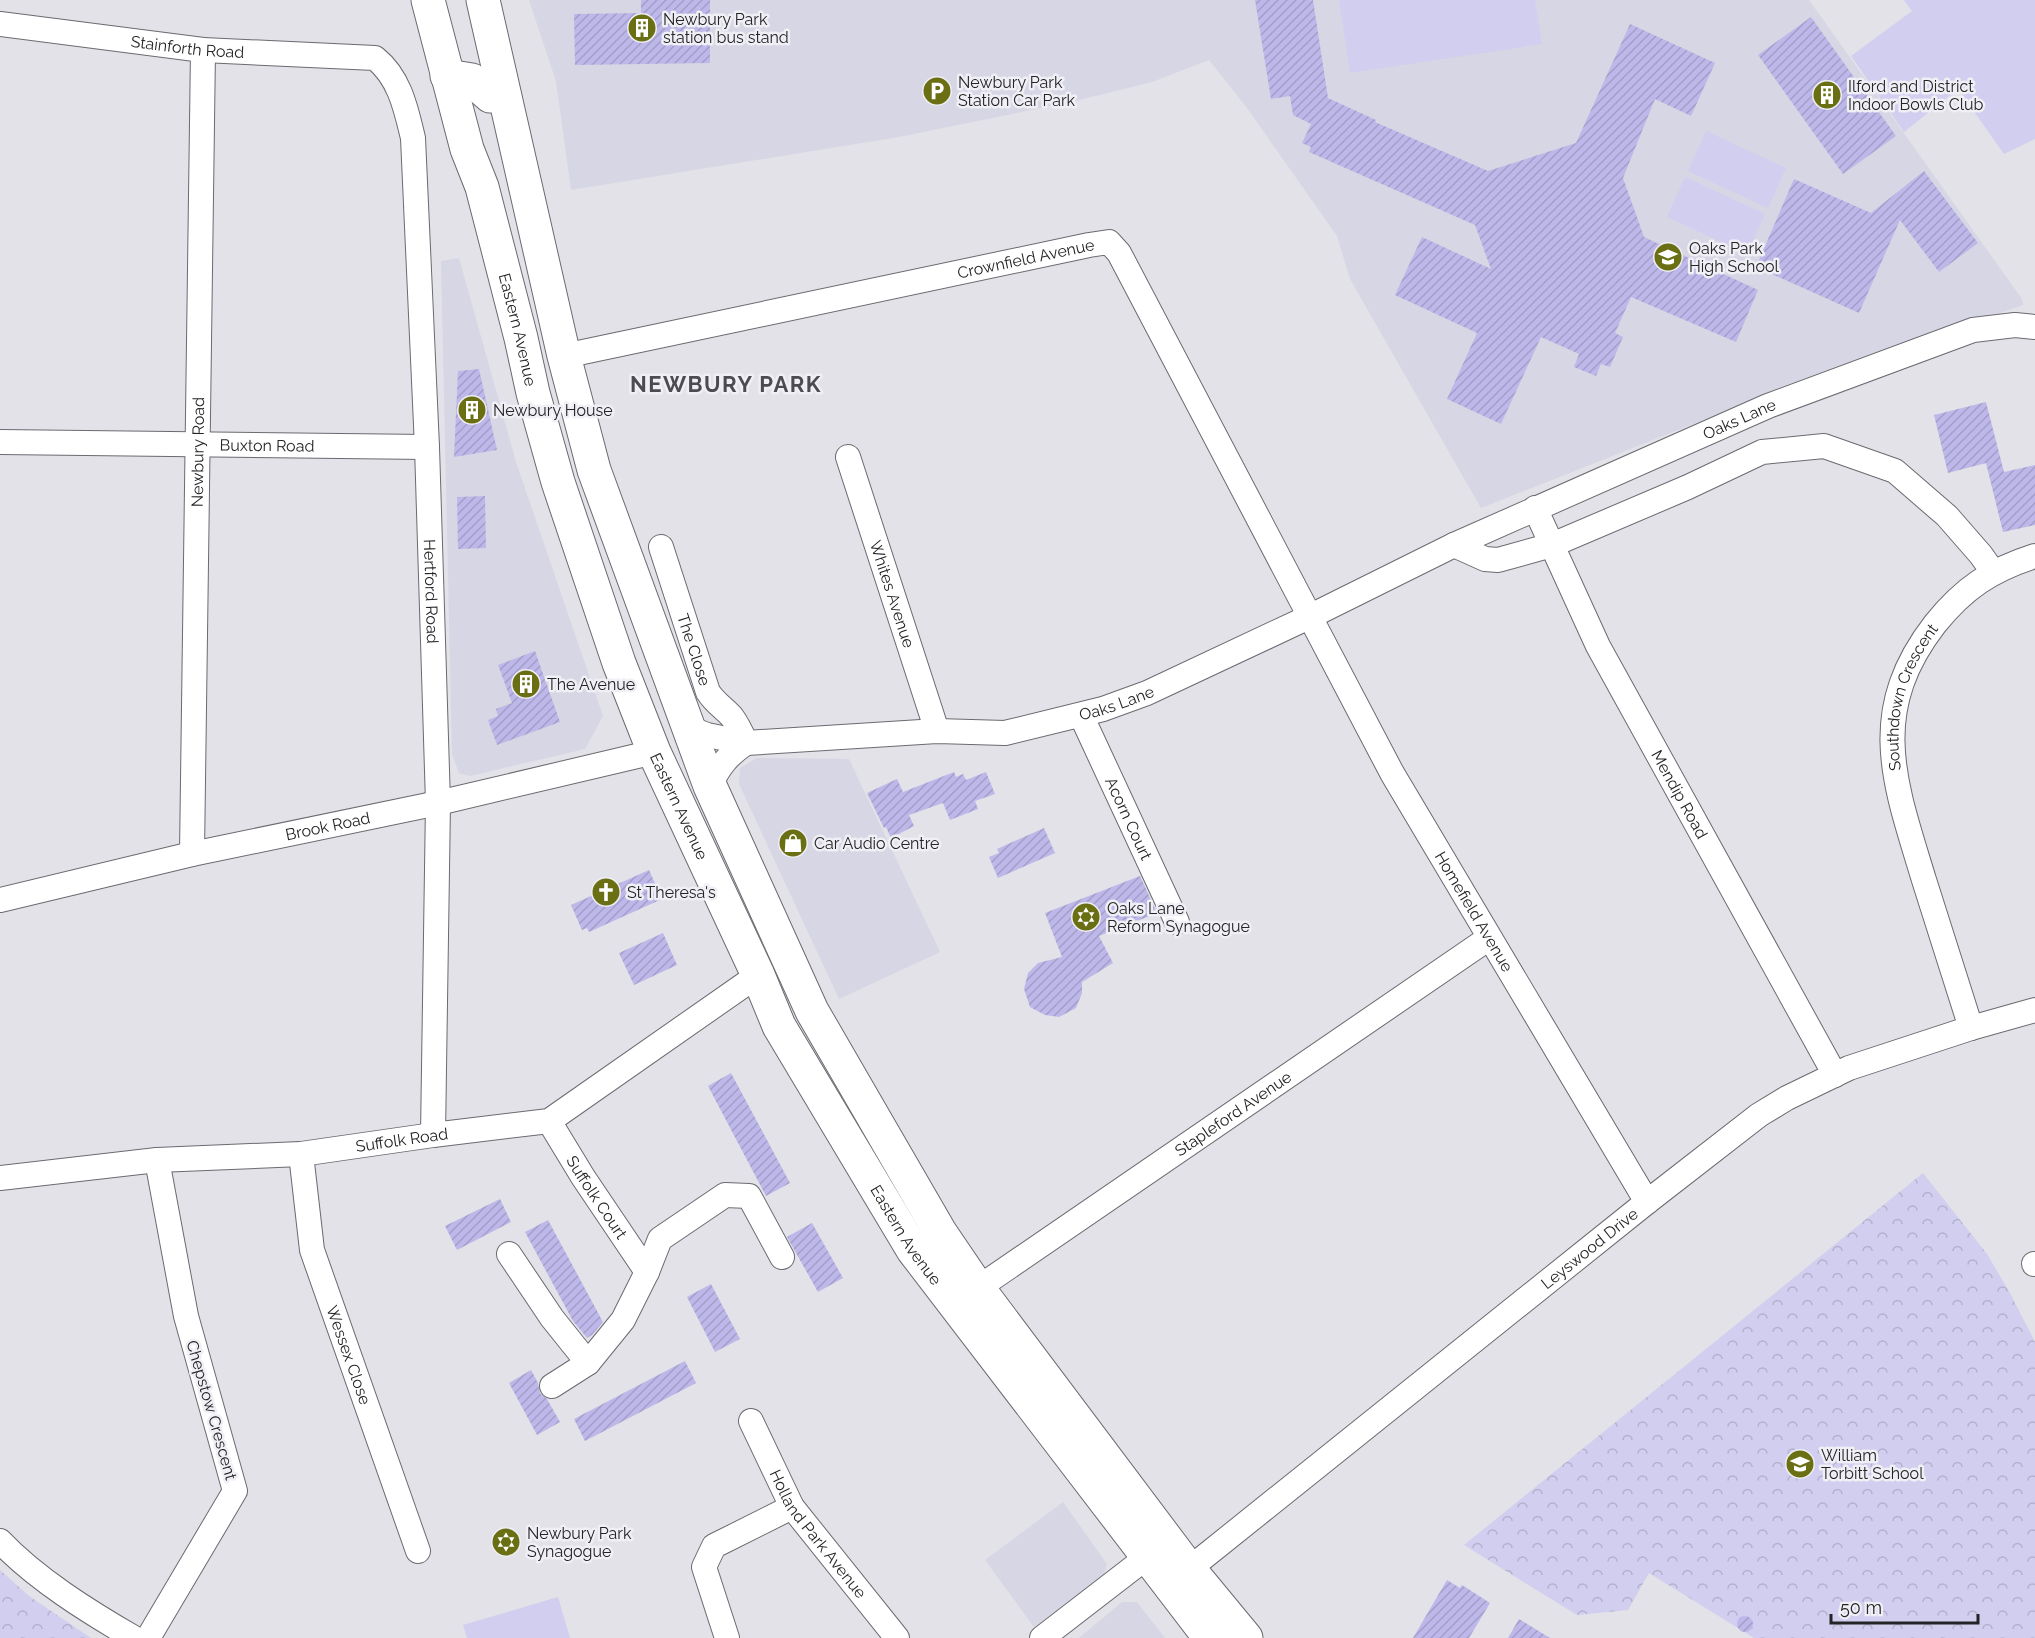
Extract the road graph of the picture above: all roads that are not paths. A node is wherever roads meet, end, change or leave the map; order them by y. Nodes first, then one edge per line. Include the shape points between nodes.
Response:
1 (428, 0) edge
2 (483, 0) edge
3 (0, 24) edge
4 (203, 50) junction
5 (375, 58) joint
6 (447, 76) junction
7 (497, 95) junction
8 (482, 187) junction
9 (2035, 327) edge
10 (564, 356) junction
11 (0, 442) edge
12 (199, 446) junction
13 (427, 447) junction
14 (848, 456) dead end
15 (1535, 508) junction
16 (1454, 545) junction
17 (1552, 545) junction
18 (661, 547) dead end
19 (2035, 556) edge
20 (1993, 572) junction
21 (1309, 617) junction
22 (1081, 715) junction
23 (689, 728) junction
24 (937, 731) junction
25 (746, 743) junction
26 (654, 752) junction
27 (710, 786) junction
28 (438, 803) junction
29 (192, 854) junction
30 (0, 900) edge
31 (1178, 922) dead end
32 (1489, 938) junction
33 (758, 975) junction
34 (2035, 1010) edge
35 (1971, 1028) junction
36 (1834, 1075) junction
37 (549, 1122) junction
38 (433, 1135) junction
39 (301, 1154) junction
40 (157, 1161) junction
41 (0, 1178) edge
42 (1647, 1202) junction
43 (509, 1254) dead end
44 (782, 1257) dead end
45 (647, 1272) junction
46 (978, 1288) junction
47 (588, 1363) junction
48 (552, 1386) dead end
49 (751, 1421) dead end
50 (792, 1507) junction
51 (0, 1541) edge
52 (418, 1551) dead end
53 (1148, 1557) junction
54 (1189, 1569) junction
55 (134, 1638) edge
56 (148, 1638) edge
57 (726, 1638) edge
58 (897, 1638) edge
59 (1042, 1638) edge
60 (1210, 1638) edge
61 (1246, 1638) edge

1 - 6 highway, Eastern Avenue
2 - 7 highway, Eastern Avenue
3 - 4 street, Stainforth Road
4 - 5 street, Stainforth Road
4 - 12 street, Newbury Road
5 - 13 street, Hertford Road via 391,74 404,99 413,138
6 - 7 highway via 472,80
6 - 8 highway, Eastern Avenue
7 - 8 highway via 490,135 494,147
7 - 10 highway, Eastern Avenue
8 - 26 highway, Eastern Avenue via 558,482 619,663
9 - 15 street, Oaks Lane via 2015,324 1951,337 1768,406
10 - 21 street, Crownfield Avenue via 1108,242 1119,253
10 - 23 highway, Eastern Avenue via 594,470
11 - 12 street, Buxton Road
12 - 13 street, Buxton Road
12 - 29 street, Newbury Road
13 - 28 street, Hertford Road
14 - 24 street, Whites Avenue
15 - 16 street, Oaks Lane
15 - 17 street, Mendip Road
16 - 17 street via 1485,559 1498,560
16 - 21 street, Oaks Lane
17 - 20 street via 1762,452 1824,446 1895,471 1947,516
17 - 36 street, Mendip Road via 1598,646
18 - 25 street, The Close via 708,693 737,724
19 - 20 street, Southdown Crescent
20 - 35 street, Southdown Crescent via 1952,604 1922,642 1904,678 1894,712 1892,744 1898,794
21 - 22 street, Oaks Lane via 1147,693
21 - 32 street, Homefield Avenue via 1392,773
22 - 24 street, Oaks Lane via 1005,733
22 - 31 street, Acorn Court
23 - 25 street, Oaks Lane
23 - 27 highway, Eastern Avenue
24 - 25 street, Oaks Lane
25 - 27 street via 718,768
26 - 28 street, Brook Road
26 - 33 highway, Eastern Avenue
27 - 46 highway, Eastern Avenue via 812,1011 940,1232
28 - 29 street, Brook Road
28 - 38 street, Hertford Road
29 - 30 street, Brook Road
32 - 42 street, Homefield Avenue
32 - 46 street, Stapleford Avenue
33 - 37 street, Suffolk Road
33 - 53 highway, Eastern Avenue via 779,1026 913,1250
34 - 35 street, Leyswood Drive
35 - 36 street, Leyswood Drive
36 - 42 street, Leyswood Drive via 1759,1115
37 - 38 street, Suffolk Road
37 - 45 street, Suffolk Court
38 - 39 street, Suffolk Road
39 - 40 street, Suffolk Road
39 - 52 street, Wessex Close via 312,1250
40 - 41 street, Suffolk Road
40 - 56 street, Chepstow Crescent via 186,1316 235,1491
42 - 54 street, Leyswood Drive
43 - 47 street
44 - 45 street via 749,1196 725,1195 660,1239
45 - 47 street via 623,1320
46 - 54 highway, Eastern Avenue
47 - 48 street
49 - 50 street, Holland Park Avenue
50 - 57 street via 714,1546 704,1567
50 - 58 street, Holland Park Avenue
51 - 55 street via 51,1584
53 - 59 street
53 - 60 highway, Eastern Avenue
54 - 61 highway, Eastern Avenue

